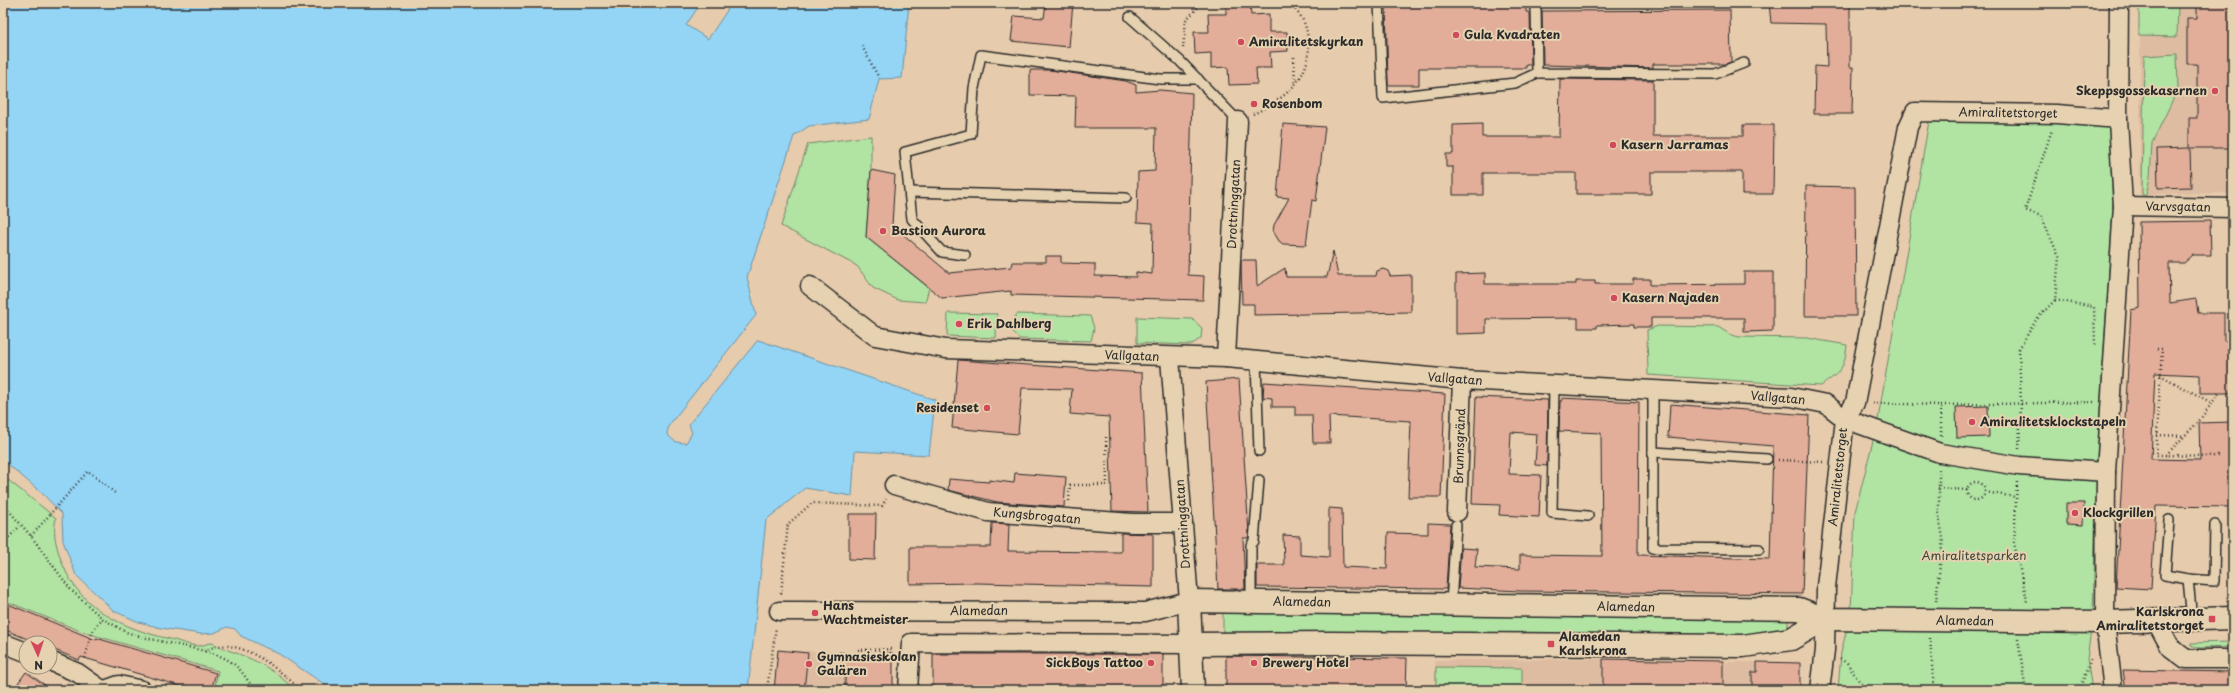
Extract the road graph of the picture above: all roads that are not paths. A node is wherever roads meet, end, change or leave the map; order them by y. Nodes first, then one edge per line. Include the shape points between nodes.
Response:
1 (1379, 3) edge
2 (1536, 3) edge
3 (2119, 3) edge
4 (1130, 17) dead end
5 (1744, 63) dead end
6 (1537, 73) junction
7 (1198, 79) junction
8 (2118, 119) junction
9 (1238, 121) joint
10 (910, 192) junction
11 (1126, 198) dead end
12 (2123, 206) junction
13 (2233, 208) edge
14 (965, 255) dead end
15 (810, 286) dead end
16 (1170, 358) junction
17 (1226, 358) junction
18 (1256, 361) junction
19 (1462, 380) junction
20 (1554, 385) junction
21 (1653, 390) junction
22 (1845, 419) junction
23 (1259, 451) dead end
24 (1653, 452) junction
25 (1767, 459) road end
26 (2106, 472) junction
27 (1259, 480) dead end
28 (894, 485) road end
29 (1588, 516) dead end
30 (1457, 519) joint
31 (2169, 520) dead end
32 (1183, 522) junction
33 (2215, 525) dead end
34 (1759, 549) dead end
35 (2188, 579) junction
36 (1189, 601) junction
37 (1251, 602) junction
38 (1451, 604) junction
39 (779, 611) road end
40 (2233, 618) edge
41 (1825, 619) junction
42 (2192, 620) junction
43 (2156, 621) junction
44 (2105, 622) junction
45 (3, 643) edge
46 (1191, 644) junction
47 (18, 649) edge
48 (2233, 659) edge
49 (58, 664) edge
50 (102, 690) edge
51 (105, 690) edge
52 (142, 690) edge
53 (908, 690) edge
54 (1193, 690) edge
55 (1820, 690) edge
56 (2113, 690) edge

1 - 6 lane via 1383,98 1515,83
2 - 6 lane
3 - 8 street
4 - 7 lane
5 - 6 lane via 1714,74
7 - 9 lane
7 - 10 lane via 1160,80 981,55 974,88 971,134 905,152
8 - 12 street
8 - 22 street, Amiralitetstorget via 2057,114 1915,112 1908,127 1855,403
9 - 17 street, Drottninggatan
10 - 11 lane
10 - 14 lane via 912,219 942,252
12 - 13 street, Varvsgatan
12 - 26 street
15 - 16 street, Vallgatan via 875,336 946,349
16 - 17 street, Vallgatan
16 - 32 street, Drottninggatan
17 - 18 street, Vallgatan
18 - 19 street, Vallgatan
18 - 23 lane
19 - 20 street, Vallgatan
19 - 30 street, Brunnsgränd
20 - 21 street, Vallgatan
20 - 29 lane via 1552,513
21 - 22 street, Vallgatan via 1791,397 1826,404
21 - 24 lane
22 - 26 street, Vallgatan via 1940,453 2019,466
22 - 41 street, Amiralitetstorget via 1826,587
24 - 25 lane
24 - 34 lane via 1653,548
26 - 44 street
27 - 37 lane via 1254,540 1250,545
28 - 32 street, Kungsbrogatan via 988,512 1068,520
30 - 38 lane, Brunnsgränd
31 - 35 lane via 2165,575
32 - 36 street, Drottninggatan
33 - 35 lane via 2214,581
35 - 42 lane
36 - 37 street, Alamedan
36 - 39 street, Alamedan via 1145,612
36 - 46 street, Drottninggatan
37 - 38 street, Alamedan
38 - 41 street, Alamedan via 1799,609
40 - 42 street, Alamedan
41 - 44 street, Alamedan
41 - 46 street via 1791,639 1743,646
41 - 55 street, Amiralitetstorget via 1825,650
42 - 43 street, Alamedan
43 - 44 street, Alamedan
43 - 48 street via 2170,647 2186,659
44 - 56 street
45 - 47 street
46 - 53 street via 911,643
46 - 54 street, Drottninggatan
49 - 50 street via 78,673
51 - 52 street via 118,685

